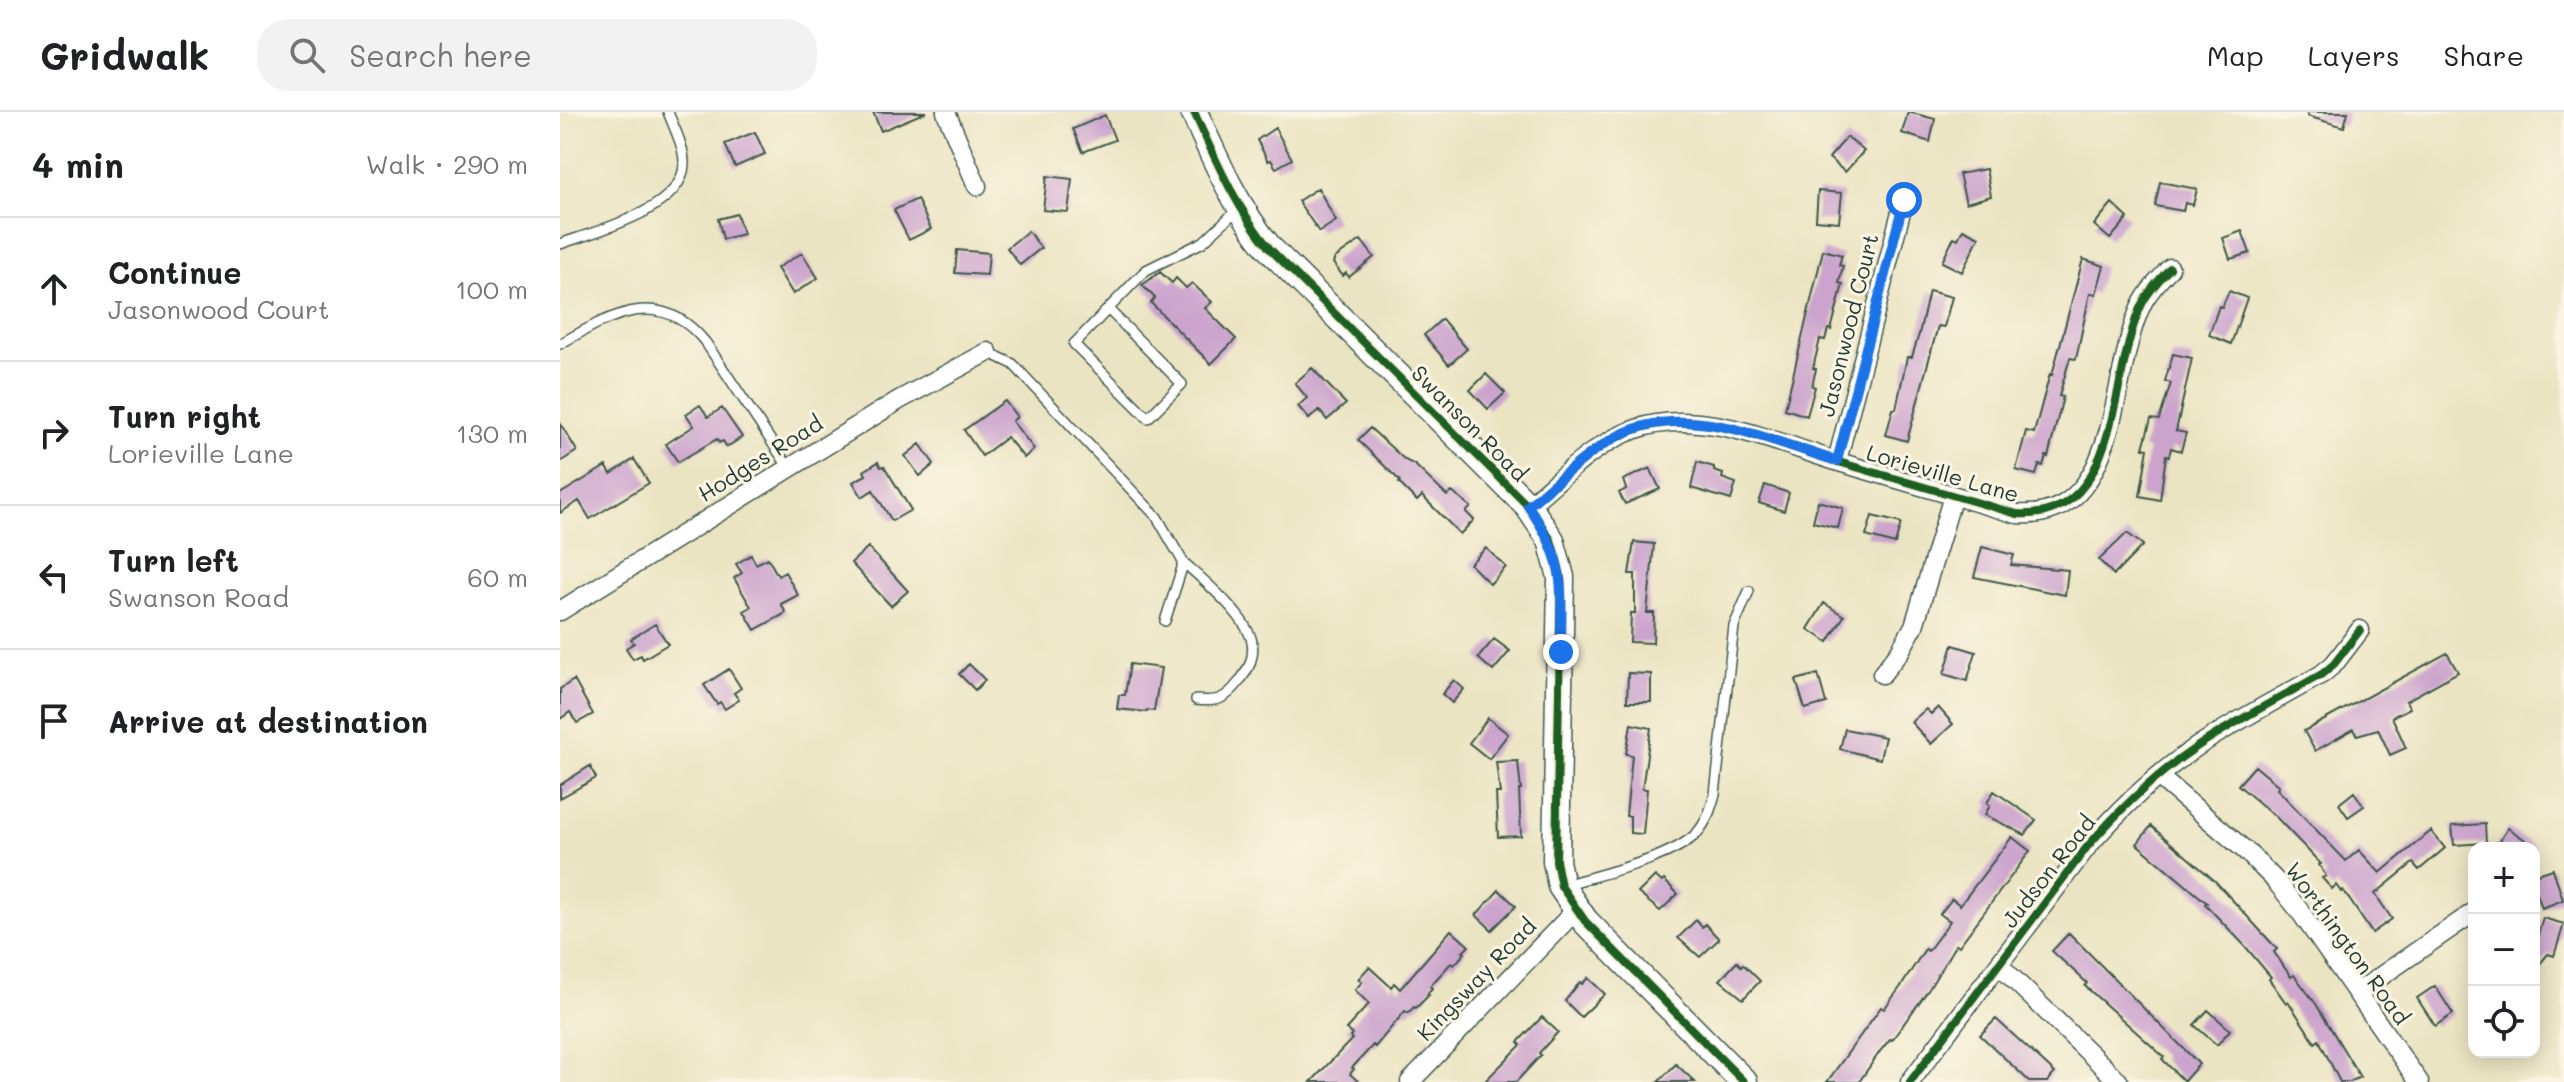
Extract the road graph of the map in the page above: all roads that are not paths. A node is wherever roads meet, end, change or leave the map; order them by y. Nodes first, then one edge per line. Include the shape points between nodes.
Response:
1 (668, 112) edge
2 (946, 112) edge
3 (1194, 112) edge
4 (977, 186) dead end
5 (1904, 200) dead end
6 (1239, 207) junction
7 (560, 244) edge
8 (2170, 268) dead end
9 (1108, 309) junction
10 (560, 344) edge
11 (988, 352) joint
12 (1837, 461) junction
13 (789, 468) junction
14 (1953, 496) junction
15 (1528, 506) junction
16 (1182, 561) junction
17 (1749, 591) dead end
18 (560, 611) edge
19 (1165, 621) dead end
20 (2360, 630) dead end
21 (1882, 674) dead end
22 (1196, 700) dead end
23 (2158, 776) junction
24 (1561, 886) junction
25 (1576, 910) junction
26 (2471, 914) edge
27 (1999, 965) junction
28 (2358, 992) junction
29 (1410, 1082) edge
30 (1744, 1082) edge
31 (1910, 1082) edge
32 (2119, 1082) edge
33 (2419, 1082) edge

1 - 7 lane via 685,164 679,185 651,208
2 - 4 street
3 - 6 street, Swanson Road
5 - 12 street, Jasonwood Court
6 - 9 lane via 1203,242 1146,270
6 - 15 street, Swanson Road via 1289,269
8 - 14 street, Lorieville Lane via 2142,303 2099,462 2079,493 2066,504 2034,515
9 - 9 lane via 1074,344 1148,418 1182,384
10 - 13 lane via 634,310 678,318 706,343
11 - 13 street, Hodges Road
11 - 16 lane via 1013,364 1110,465 1157,517
12 - 14 street, Lorieville Lane
12 - 15 street, Lorieville Lane via 1712,424 1662,422 1602,445
13 - 18 street, Hodges Road
14 - 21 street via 1914,626
15 - 24 street, Swanson Road via 1551,540 1561,577 1556,861
16 - 19 lane
16 - 22 lane via 1239,619 1252,643 1249,669 1226,698
17 - 24 lane via 1734,626 1715,794 1707,819 1690,839 1665,853
20 - 23 street, Judson Road via 2322,674 2238,721
23 - 27 street, Judson Road via 2087,847
23 - 28 street, Worthington Road via 2274,879
24 - 25 street, Swanson Road
25 - 29 street, Kingsway Road
25 - 30 street, Swanson Road
26 - 28 street
27 - 31 street, Judson Road
27 - 32 street
28 - 33 street, Worthington Road

